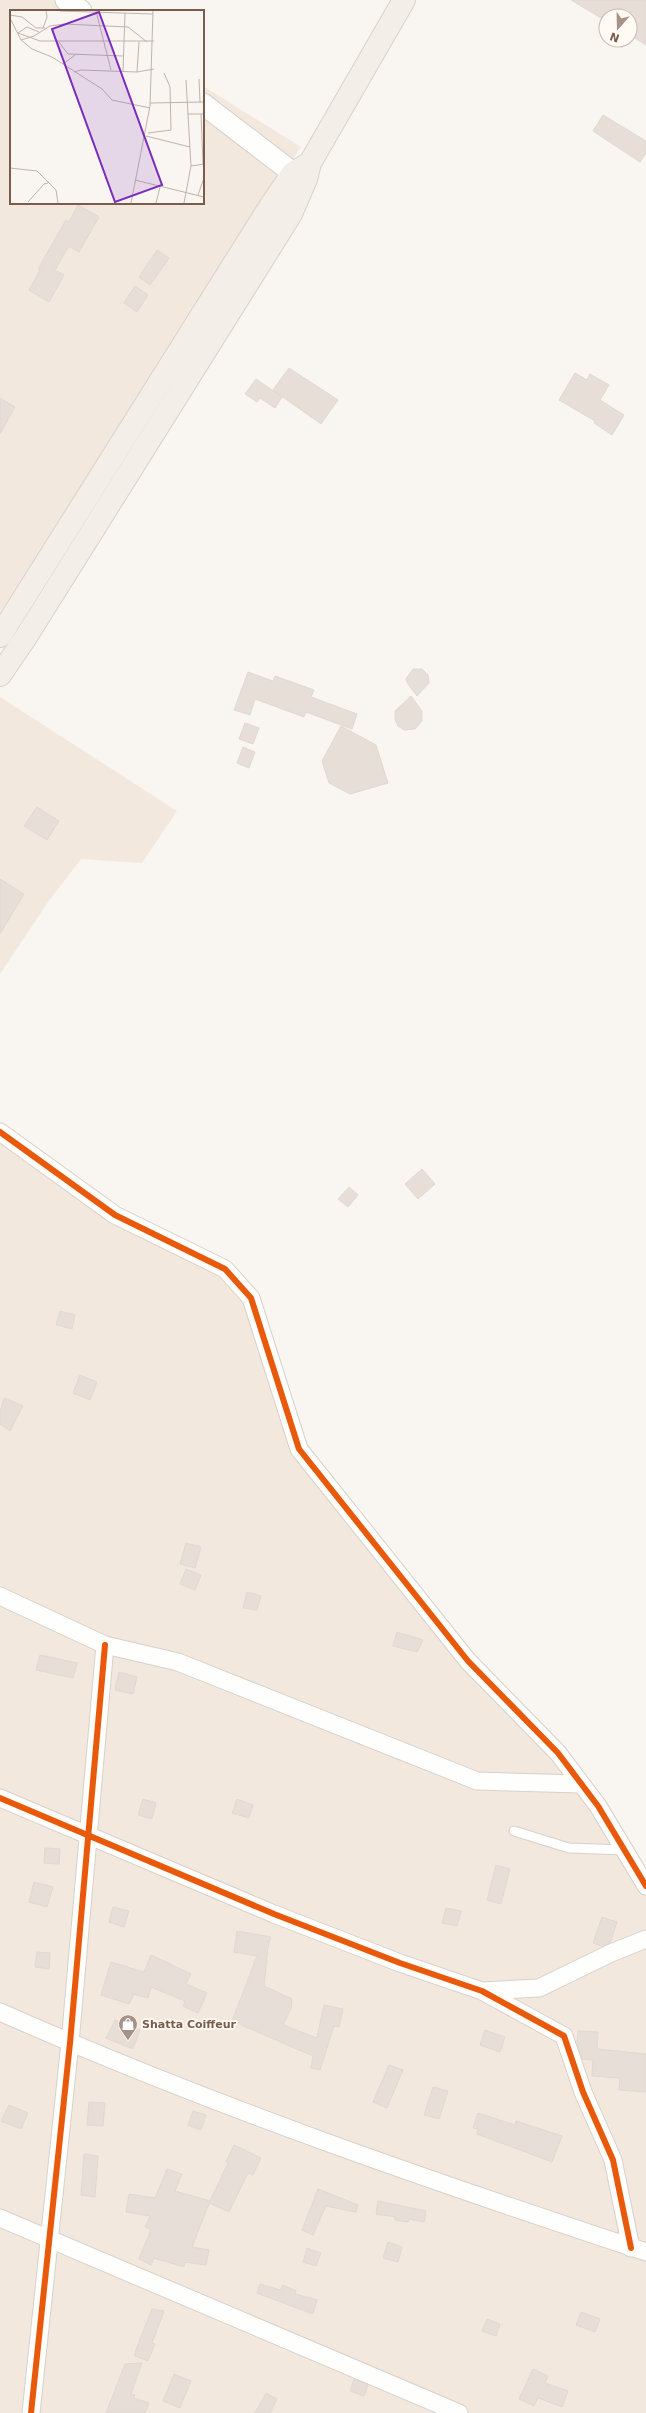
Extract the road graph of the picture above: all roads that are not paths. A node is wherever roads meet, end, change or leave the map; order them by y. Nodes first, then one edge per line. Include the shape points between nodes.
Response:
1 (66, 0) edge
2 (404, 0) edge
3 (80, 10) edge
4 (204, 105) edge
5 (303, 172) junction
6 (0, 636) edge
7 (0, 675) edge
8 (0, 1132) edge
9 (0, 1596) edge
10 (105, 1645) junction
11 (581, 1784) junction
12 (0, 1798) edge
13 (514, 1831) dead end
14 (87, 1834) junction
15 (624, 1850) junction
16 (646, 1886) edge
17 (646, 1939) edge
18 (482, 1991) junction
19 (0, 2012) edge
20 (70, 2043) junction
21 (0, 2218) edge
22 (49, 2239) junction
23 (639, 2250) edge
24 (31, 2413) edge
25 (459, 2413) edge

1 - 3 street
2 - 5 main road
4 - 5 street
5 - 6 main road via 271,205
5 - 7 main road via 291,214 31,630
8 - 11 street via 115,1214 225,1270 251,1298 299,1449 468,1661 558,1753
9 - 10 street
10 - 11 street via 178,1662 476,1781
10 - 14 street
11 - 15 street via 598,1806
12 - 14 street
13 - 15 lane via 569,1848
14 - 18 street via 282,1917 400,1963
14 - 20 street
15 - 16 street
17 - 18 street via 539,1988
18 - 23 street via 564,2036 583,2092 613,2160
19 - 20 street
20 - 22 street
20 - 23 street via 335,2146
21 - 22 street
22 - 24 street
22 - 25 street

